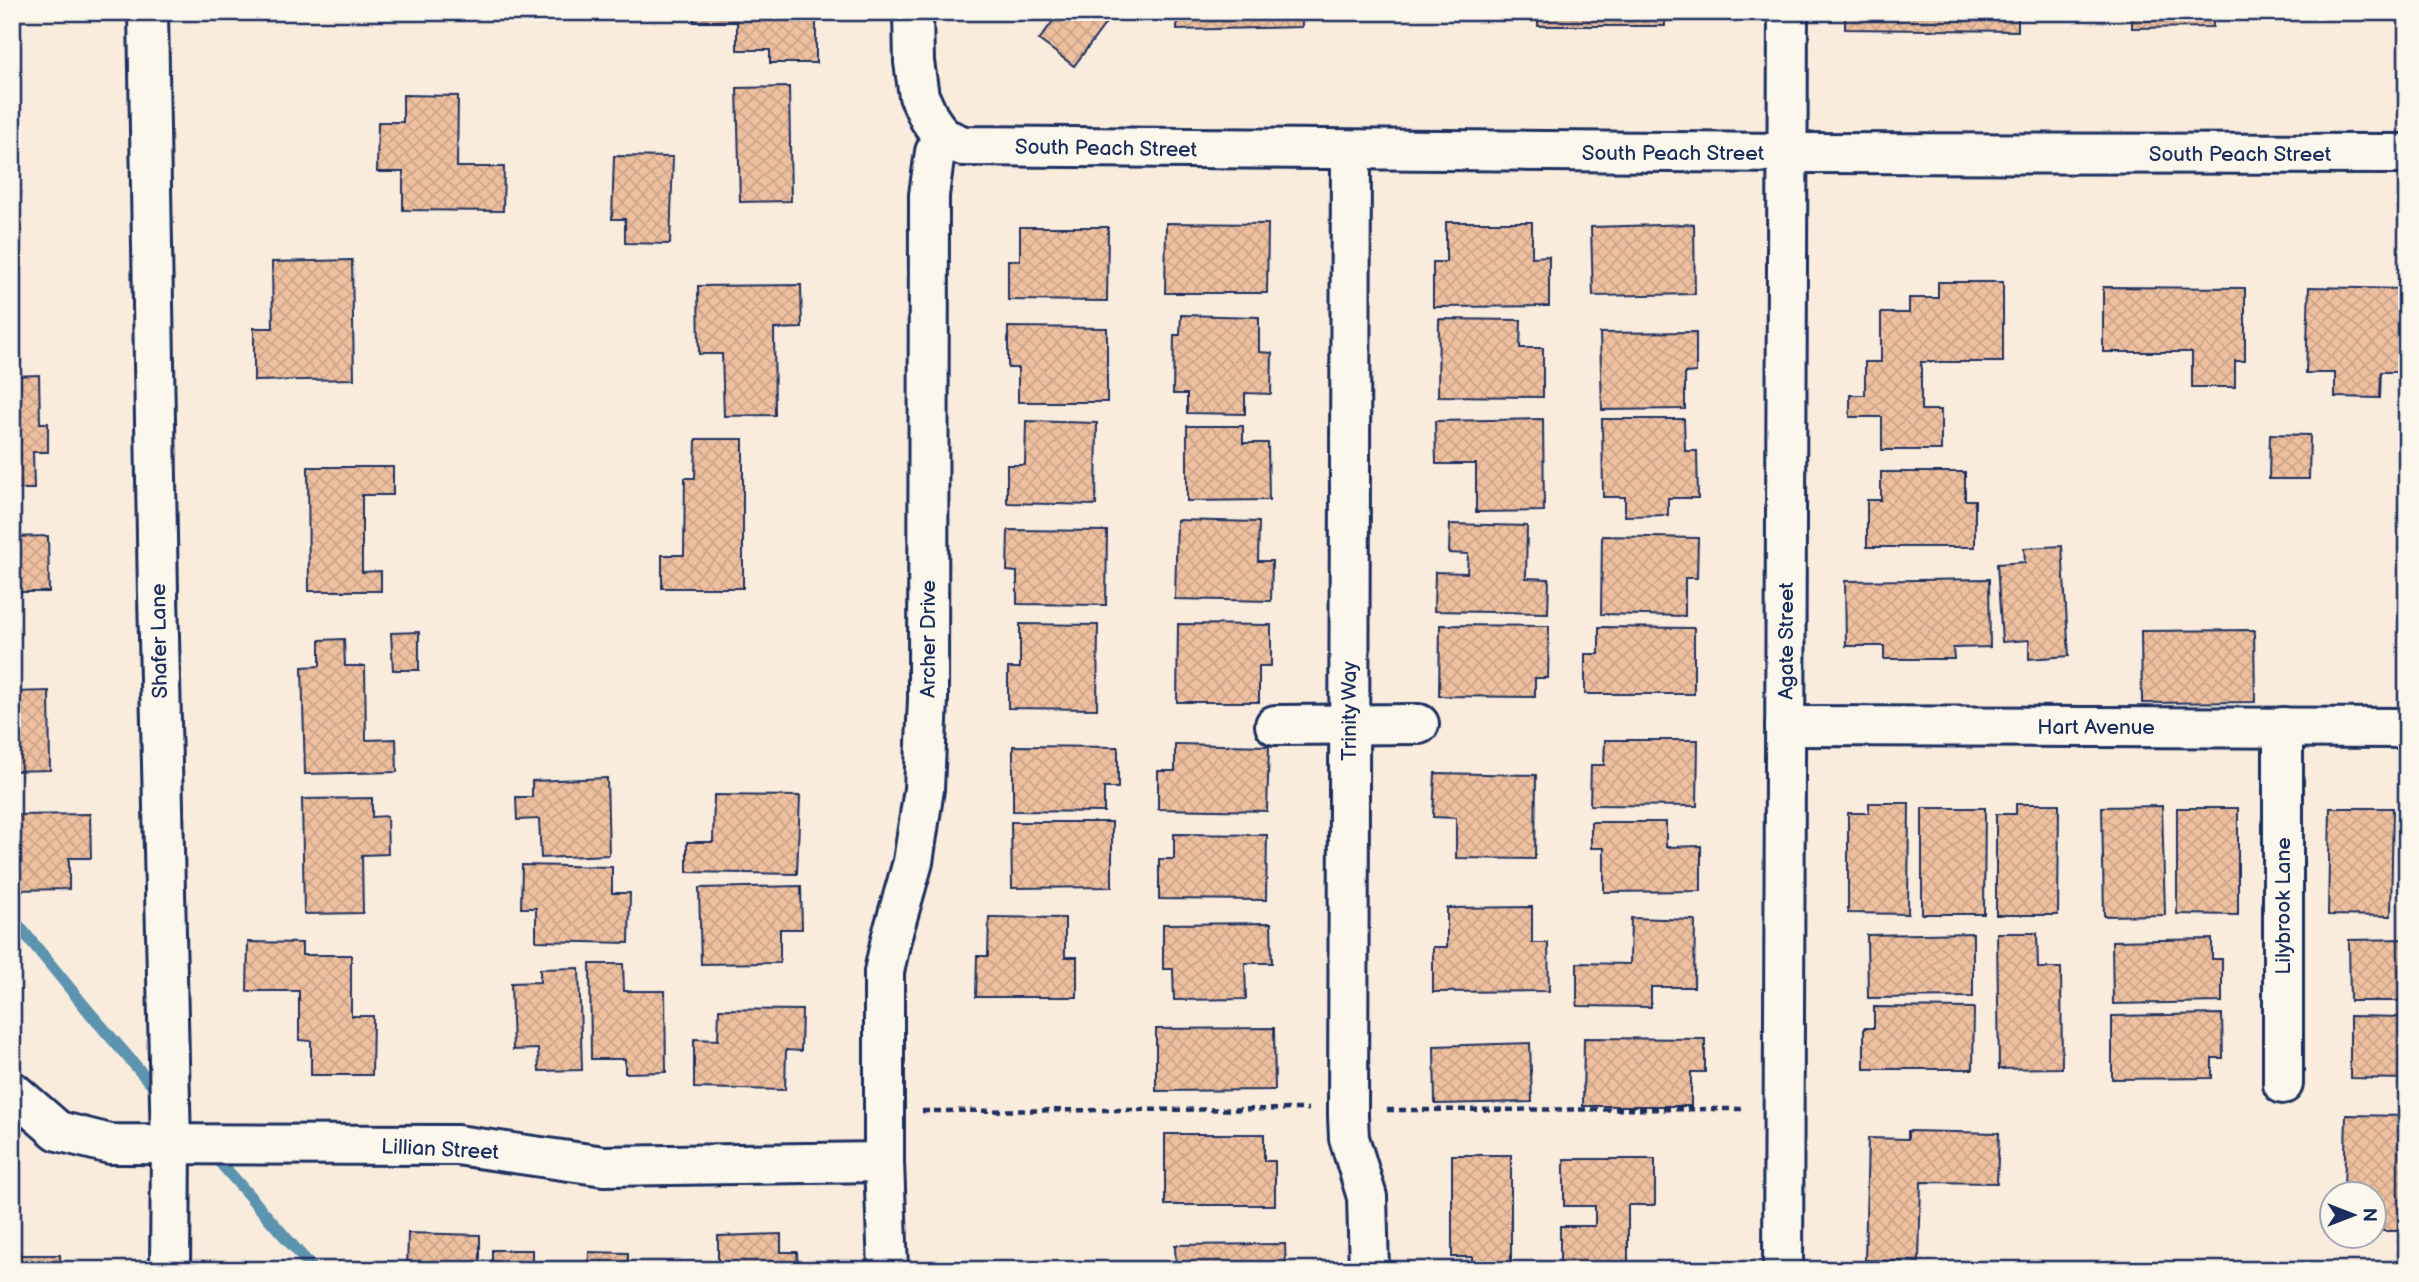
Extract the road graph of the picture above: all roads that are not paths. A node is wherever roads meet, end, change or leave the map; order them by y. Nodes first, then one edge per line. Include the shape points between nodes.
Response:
1 (148, 12) edge
2 (913, 12) edge
3 (1788, 12) edge
4 (942, 137) junction
5 (1351, 150) junction
6 (1788, 153) junction
7 (2407, 154) edge
8 (1275, 724) dead end
9 (1349, 724) junction
10 (1419, 724) dead end
11 (1785, 726) junction
12 (2283, 727) junction
13 (2407, 728) edge
14 (2283, 1084) dead end
15 (12, 1091) edge
16 (171, 1145) junction
17 (884, 1162) junction
18 (170, 1270) edge
19 (888, 1270) edge
20 (1368, 1270) edge
21 (1783, 1270) edge

1 - 16 street, Shafer Lane
2 - 4 street via 919,96
3 - 6 street, Agate Street
4 - 5 street, South Peach Street via 962,146
4 - 17 street, Archer Drive via 934,152 929,195 924,789 913,862 884,972
5 - 6 street, South Peach Street
5 - 9 street, Trinity Way
6 - 7 street, South Peach Street
6 - 11 street, Agate Street
8 - 9 street
9 - 10 street
9 - 20 street, Trinity Way via 1348,1115 1349,1138 1367,1197
11 - 12 street, Hart Avenue
11 - 21 street, Agate Street
12 - 13 street, Hart Avenue
12 - 14 street, Lilybrook Lane
15 - 16 street, Lillian Street via 58,1131 110,1144
16 - 17 street, Lillian Street via 457,1145 604,1166
16 - 18 street, Shafer Lane
17 - 19 street, Archer Drive

